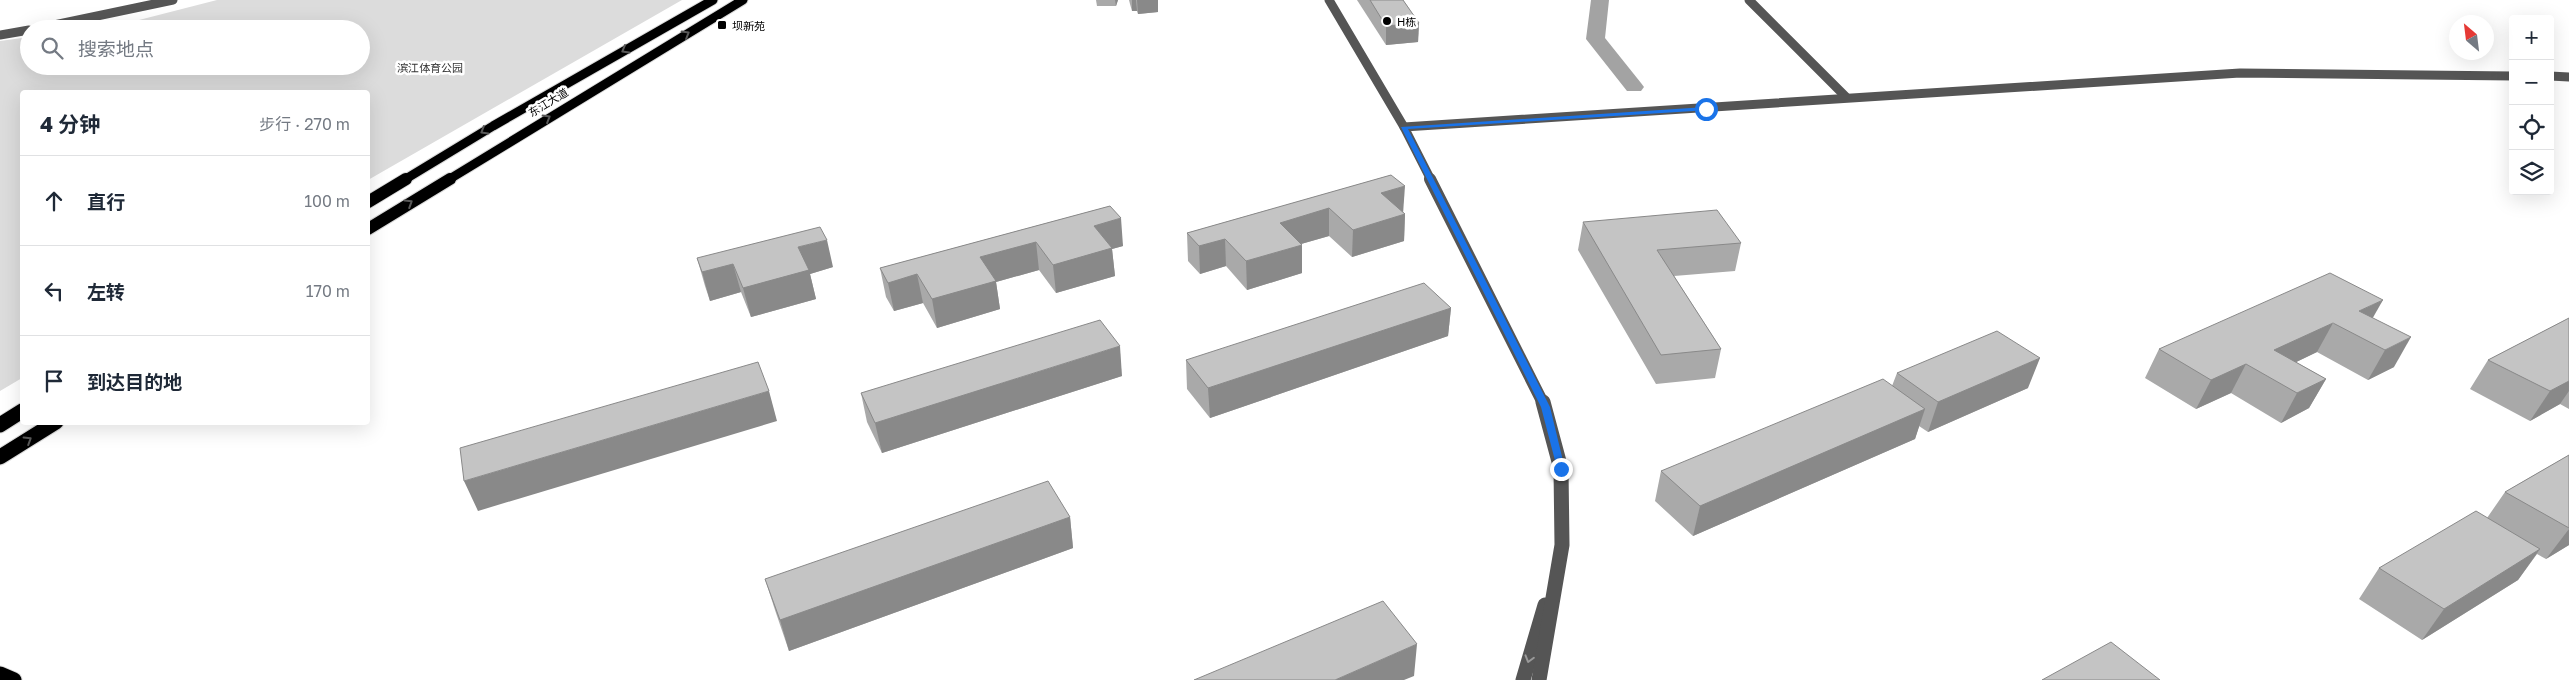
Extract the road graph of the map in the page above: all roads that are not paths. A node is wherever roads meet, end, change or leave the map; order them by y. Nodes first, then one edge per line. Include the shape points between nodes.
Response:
1 (173, 0) edge
2 (713, 0) edge
3 (744, 0) edge
4 (1329, 0) edge
5 (1749, 0) edge
6 (78, 20) edge
7 (20, 31) edge
8 (0, 34) edge
9 (2509, 76) edge
10 (2554, 76) edge
11 (2569, 76) edge
12 (1846, 96) junction
13 (1404, 127) junction
14 (370, 201) edge
15 (370, 228) edge
16 (20, 413) edge
17 (0, 425) edge
18 (51, 425) edge
19 (0, 457) edge
20 (1562, 545) junction
21 (0, 674) edge
22 (14, 680) edge
23 (1523, 680) edge
24 (1539, 680) edge

1 - 6 street
2 -> 14 main road, 东江大道
15 -> 3 main road, 东江大道
4 - 13 street
5 - 12 street
7 - 8 street
9 - 12 street via 2240,73
10 - 11 street
12 - 13 street via 1706,109
13 - 20 street via 1545,407 1561,469
16 - 17 main road
19 -> 18 main road
20 -> 23 street
20 - 24 street
21 - 22 main road

